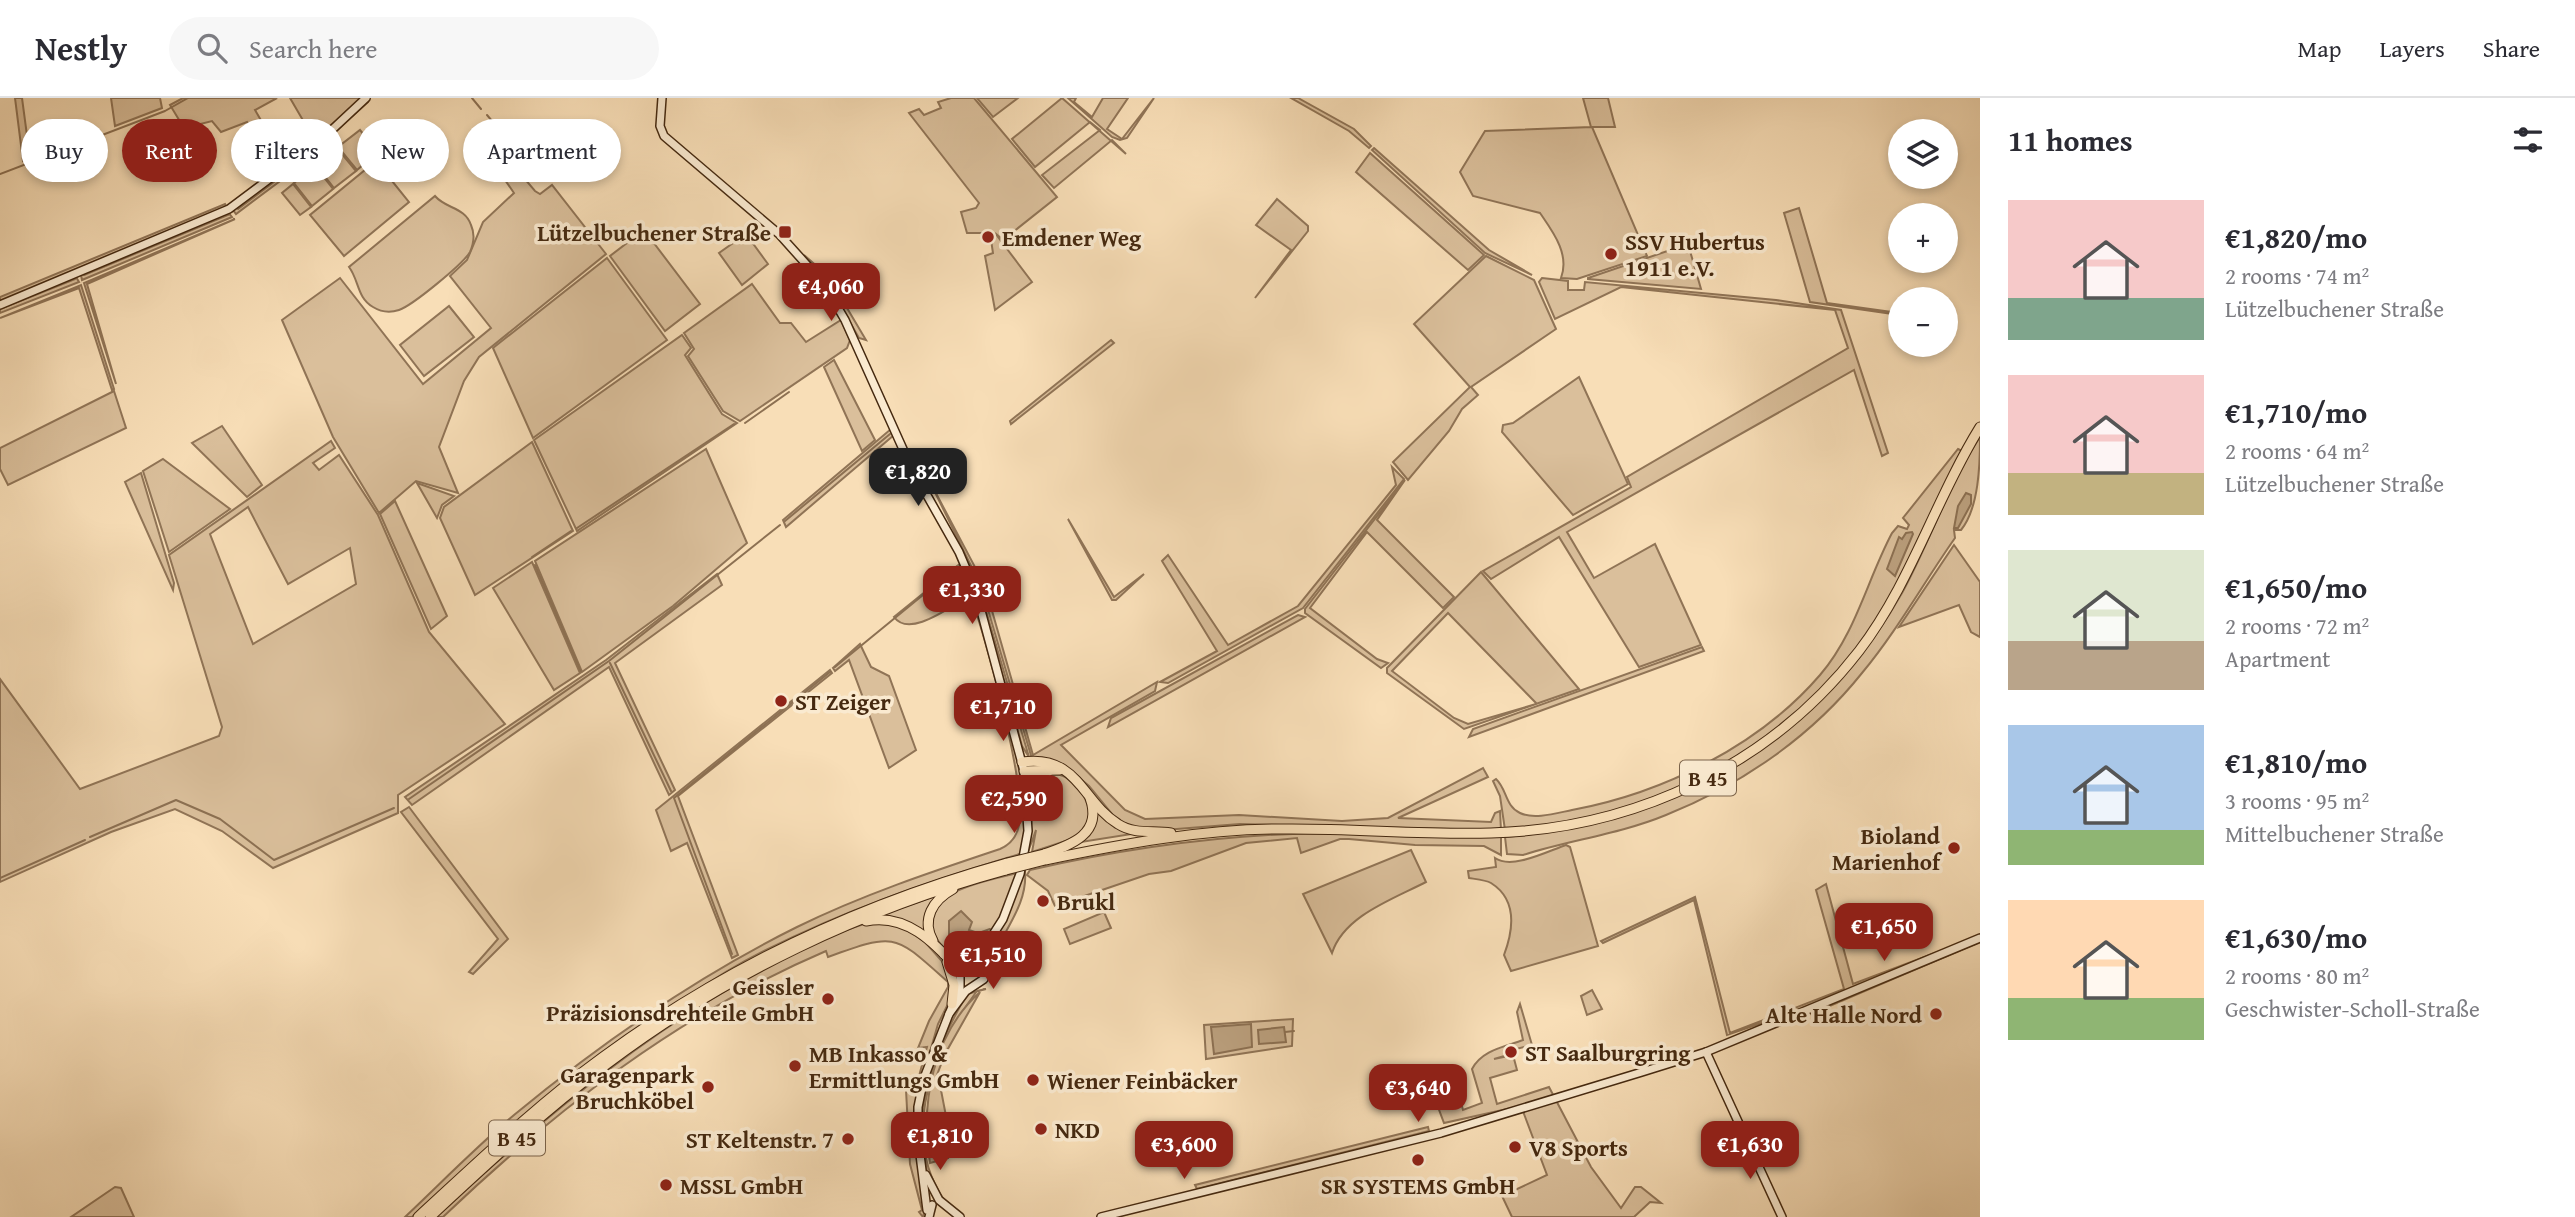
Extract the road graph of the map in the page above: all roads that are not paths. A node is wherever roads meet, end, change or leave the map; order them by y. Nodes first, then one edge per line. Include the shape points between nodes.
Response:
1 (366, 98) edge
2 (662, 98) edge
3 (0, 305) edge
4 (1980, 427) edge
5 (1023, 767) junction
6 (1050, 770) junction
7 (1066, 772) junction
8 (1084, 787) junction
9 (1027, 797) junction
10 (1263, 829) junction
11 (1171, 833) junction
12 (1044, 857) junction
13 (1007, 867) junction
14 (967, 881) junction
15 (847, 925) junction
16 (992, 938) junction
17 (1980, 938) edge
18 (941, 951) junction
19 (965, 965) junction
20 (985, 971) junction
21 (960, 981) junction
22 (972, 987) junction
23 (952, 1004) junction
24 (949, 1014) junction
25 (1706, 1052) junction
26 (920, 1154) junction
27 (942, 1203) junction
28 (928, 1212) edge
29 (956, 1215) edge
30 (418, 1217) edge
31 (430, 1217) edge
32 (1101, 1217) edge
33 (1782, 1217) edge

1 - 3 main road via 313,146 229,209
2 - 5 main road via 660,126 664,135 797,251 845,320 908,461 971,579
4 - 10 highway, B 45 via 1902,584 1860,650 1795,719 1723,770 1642,807 1551,828 1489,833
5 - 6 highway
5 - 7 highway via 1047,763
5 - 9 main road
6 - 7 highway
6 - 9 highway via 1036,780
7 - 8 highway
8 - 11 highway via 1120,825 1139,832
8 - 12 highway via 1093,812 1087,832
9 - 16 main road via 1028,831 1020,874
10 - 11 highway, B 45
10 - 12 highway, B 45
11 - 12 highway, B 45
12 - 13 highway, B 45, bridge
13 - 14 highway, B 45
13 - 30 highway, B 45 via 910,893 828,925 680,1004 556,1094
14 - 15 highway, B 45
14 - 18 highway via 938,899 930,910 928,928
15 - 18 highway via 894,920 915,929
15 - 31 highway, B 45 via 733,981 642,1038 552,1107
16 - 19 main road
16 - 20 main road
17 - 25 main road
18 - 19 highway
18 - 23 highway via 954,980
19 - 20 main road via 980,964
19 - 21 main road
20 - 22 main road via 982,983
21 - 22 main road
21 - 23 main road
22 - 24 main road
23 - 24 main road
24 - 26 main road via 923,1078 918,1107
25 - 32 main road via 1488,1120
25 - 33 main road
26 - 27 main road
26 - 28 main road
27 - 28 main road
27 - 29 main road

